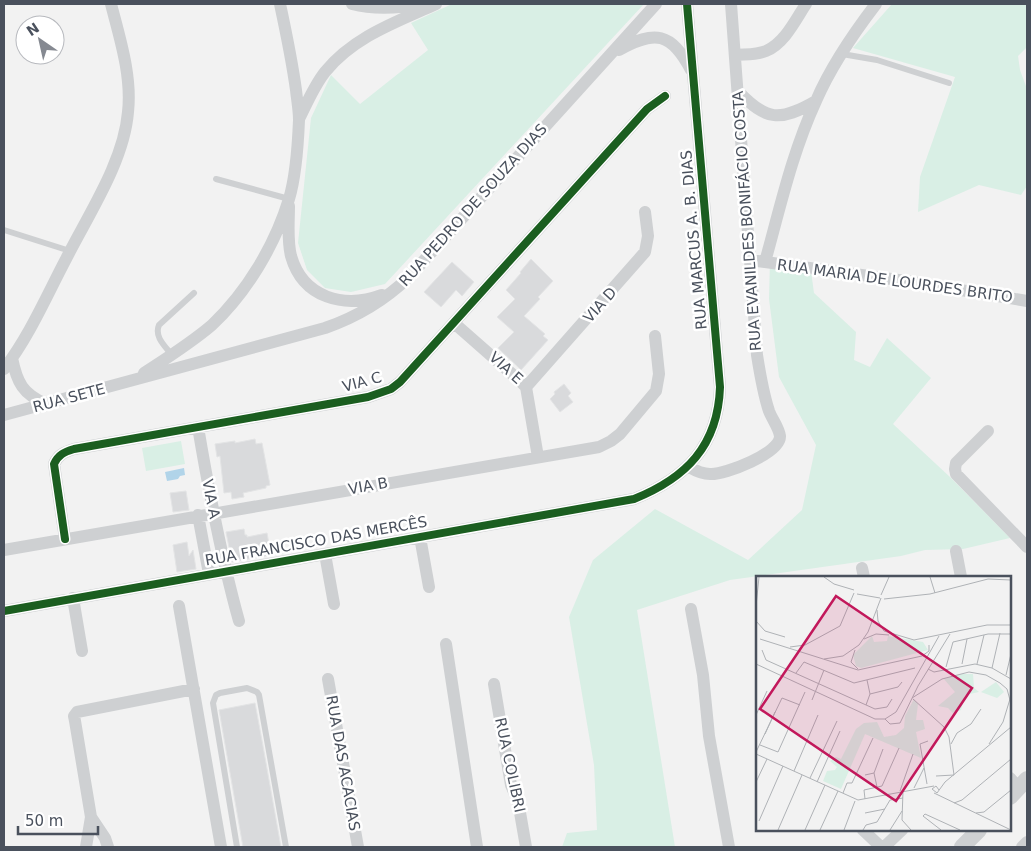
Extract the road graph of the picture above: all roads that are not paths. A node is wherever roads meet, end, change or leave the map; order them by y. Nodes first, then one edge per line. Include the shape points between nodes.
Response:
1 (111, 4) edge
2 (280, 4) edge
3 (352, 4) edge
4 (424, 4) edge
5 (436, 4) edge
6 (731, 4) edge
7 (806, 4) edge
8 (876, 4) edge
9 (655, 5) edge
10 (685, 6) edge
11 (690, 28) junction
12 (657, 37) junction
13 (670, 42) junction
14 (842, 54) junction
15 (735, 55) junction
16 (608, 57) junction
17 (693, 74) junction
18 (949, 83) dead end
19 (738, 91) junction
20 (665, 96) dead end
21 (816, 101) junction
22 (299, 119) junction
23 (216, 179) dead end
24 (289, 198) junction
25 (645, 212) dead end
26 (4, 230) edge
27 (70, 251) junction
28 (750, 260) junction
29 (765, 262) junction
30 (395, 290) junction
31 (194, 293) dead end
32 (1026, 300) edge
33 (454, 323) junction
34 (655, 336) dead end
35 (172, 355) junction
36 (8, 363) edge
37 (134, 380) junction
38 (526, 387) junction
39 (46, 404) junction
40 (4, 416) edge
41 (198, 427) junction
42 (988, 431) dead end
43 (538, 457) junction
44 (689, 467) junction
45 (634, 500) joint
46 (213, 513) junction
47 (198, 516) junction
48 (420, 537) junction
49 (65, 539) junction
50 (1027, 547) edge
51 (4, 550) edge
52 (956, 551) dead end
53 (325, 554) junction
54 (226, 571) junction
55 (209, 574) junction
56 (961, 576) edge
57 (429, 587) dead end
58 (73, 598) junction
59 (334, 604) dead end
60 (179, 606) dead end
61 (691, 609) dead end
62 (4, 611) edge
63 (239, 621) dead end
64 (446, 644) dead end
65 (82, 650) dead end
66 (328, 679) dead end
67 (494, 684) dead end
68 (194, 690) junction
69 (91, 817) junction
70 (864, 831) edge
71 (901, 831) edge
72 (978, 831) edge
73 (1027, 842) edge
74 (86, 847) edge
75 (108, 847) edge
76 (221, 847) edge
77 (237, 847) edge
78 (286, 847) edge
79 (358, 847) edge
80 (477, 847) edge
81 (526, 847) edge
82 (729, 847) edge
83 (883, 847) edge
84 (962, 847) edge
85 (1022, 847) edge

1 - 27 street via 125,60 129,93 124,138 116,162
2 - 22 street
3 - 4 street via 392,8
5 - 22 street via 377,30 340,55 317,84
6 - 15 street, RUA EVANILDES BONIFÁCIO COSTA
7 - 15 street via 775,46 758,53
8 - 14 street
9 - 12 street via 649,16 649,25
9 - 16 street, RUA PEDRO DE SOUZA DIAS
10 - 11 street, RUA MARCUS A. B. DIAS
11 - 13 street via 682,38
11 - 17 street, RUA MARCUS A. B. DIAS
12 - 13 street
12 - 16 street via 641,39
13 - 17 street via 680,51
14 - 18 lane via 877,60
14 - 21 street
15 - 19 street, RUA EVANILDES BONIFÁCIO COSTA
16 - 30 street, RUA PEDRO DE SOUZA DIAS
17 - 44 street, RUA MARCUS A. B. DIAS via 720,387 717,418 701,453
19 - 21 street via 760,111 772,115 787,115
19 - 28 street, RUA EVANILDES BONIFÁCIO COSTA
20 - 33 street, VIA C via 647,109
21 - 29 street via 791,168
22 - 24 street
23 - 24 lane
24 - 30 street via 291,256 309,286 340,301 360,301
24 - 35 street via 267,251 243,289 213,324
25 - 38 street, VIA D via 648,236 645,252
26 - 27 lane
27 - 36 street
28 - 29 street, RUA MARIA DE LOURDES BRITO
28 - 44 street, RUA EVANILDES BONIFÁCIO COSTA via 757,355 770,412 780,434 779,441 774,448 732,471 712,475
29 - 32 street, RUA MARIA DE LOURDES BRITO
30 - 37 street, RUA PEDRO DE SOUZA DIAS via 359,314 325,328
31 - 35 lane via 157,330 158,337
33 - 38 street, VIA E
33 - 41 street, VIA C via 400,382 378,394
34 - 43 street, VIA B via 660,374 656,391 620,434 599,446
35 - 37 street
36 - 39 street via 25,391
37 - 39 street, RUA SETE
38 - 43 street, VIA E
39 - 40 street, RUA SETE
41 - 46 street, VIA A
41 - 49 street, VIA C via 64,452 54,464 54,472
42 - 50 street via 956,463 956,474
43 - 46 street, VIA B
44 - 45 street, RUA MARCUS A. B. DIAS via 666,484
45 - 48 street, RUA FRANCISCO DAS MERCÊS
46 - 47 street, VIA B
46 - 54 street, VIA A
47 - 49 street, VIA B
47 - 55 street
48 - 53 street, RUA FRANCISCO DAS MERCÊS
48 - 57 street
49 - 51 street, VIA B
52 - 56 street
53 - 54 street, RUA FRANCISCO DAS MERCÊS
53 - 59 street
54 - 55 street, RUA FRANCISCO DAS MERCÊS
54 - 63 street, VIA A
55 - 58 street, RUA FRANCISCO DAS MERCÊS
58 - 62 street, RUA FRANCISCO DAS MERCÊS
58 - 65 street
60 - 68 street
61 - 82 street
64 - 80 street
66 - 79 street, RUA DAS ACACIAS
67 - 81 street, RUA COLIBRI via 511,785 518,801
68 - 69 street via 76,712 74,716
68 - 76 street
69 - 74 street
69 - 75 street
70 - 83 street
71 - 83 street
72 - 84 street
73 - 85 street
77 - 78 lane via 213,703 220,693 247,688 259,695

